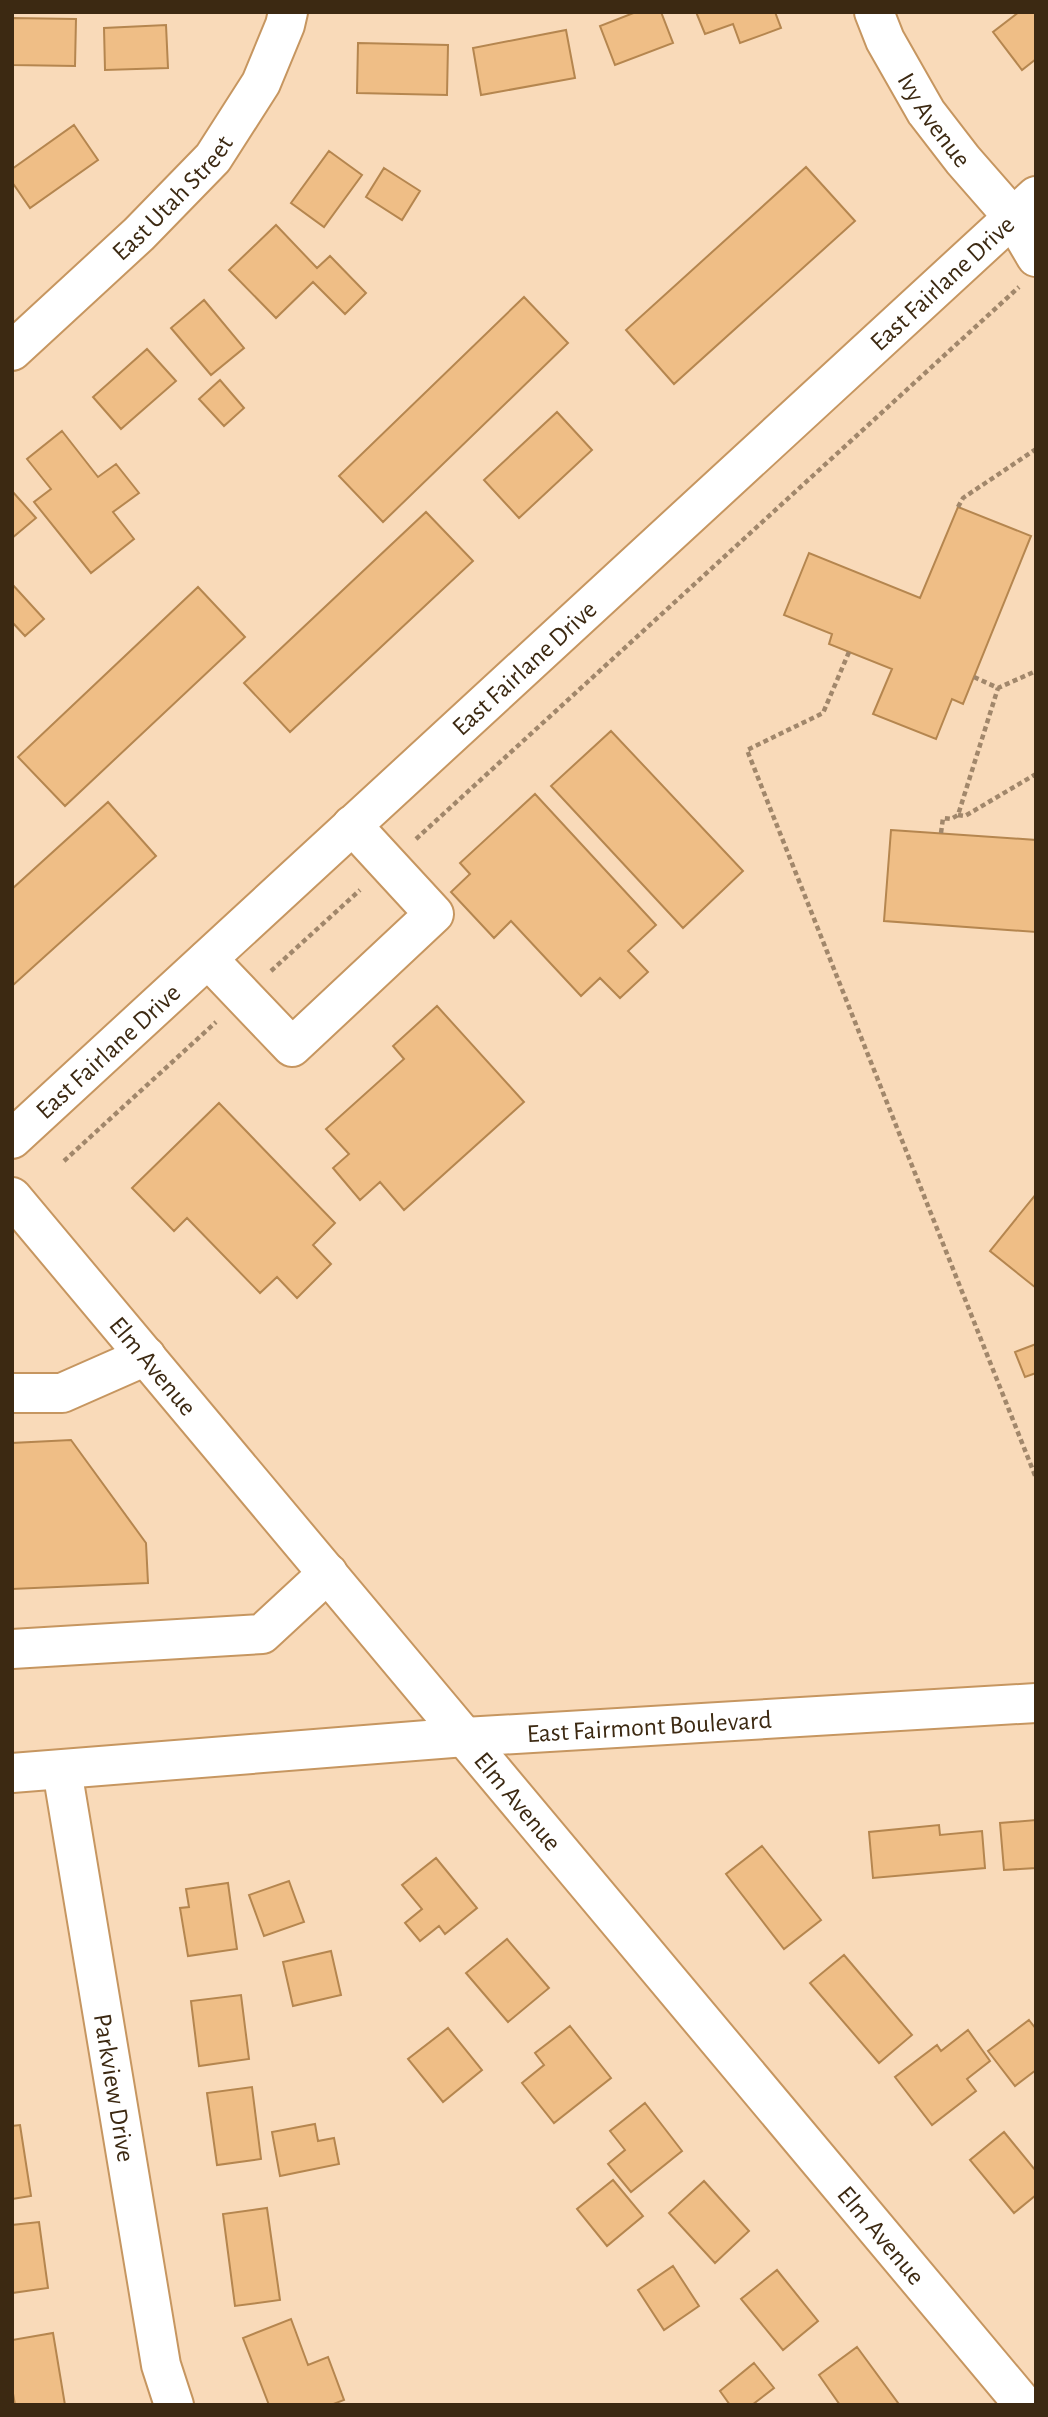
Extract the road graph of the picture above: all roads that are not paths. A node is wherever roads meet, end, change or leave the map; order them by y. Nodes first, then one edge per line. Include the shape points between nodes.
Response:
1 (288, 12) edge
2 (874, 12) edge
3 (1024, 206) edge
4 (1031, 269) edge
5 (12, 351) edge
6 (352, 825) junction
7 (208, 959) junction
8 (12, 1139) edge
9 (12, 1197) edge
10 (146, 1356) junction
11 (12, 1393) edge
12 (328, 1573) junction
13 (12, 1649) edge
14 (1036, 1703) edge
15 (465, 1737) junction
16 (62, 1770) junction
17 (12, 1773) edge
18 (174, 2405) edge
19 (1024, 2405) edge

1 - 5 street, East Utah Street via 261,83 212,158 139,234
2 - 3 street, Ivy Avenue via 926,112 963,160
3 - 4 street, Ivy Avenue
3 - 6 street, East Fairlane Drive
6 - 7 street, East Fairlane Drive
6 - 7 street via 434,914 292,1047
7 - 8 street, East Fairlane Drive
9 - 10 street, Elm Avenue
10 - 11 street via 62,1393
10 - 12 street, Elm Avenue
12 - 13 street via 262,1634
12 - 15 street, Elm Avenue
14 - 15 street, East Fairmont Boulevard
15 - 16 street, East Fairmont Boulevard
15 - 19 street, Elm Avenue
16 - 17 street, East Fairmont Boulevard
16 - 18 street, Parkview Drive via 160,2365

